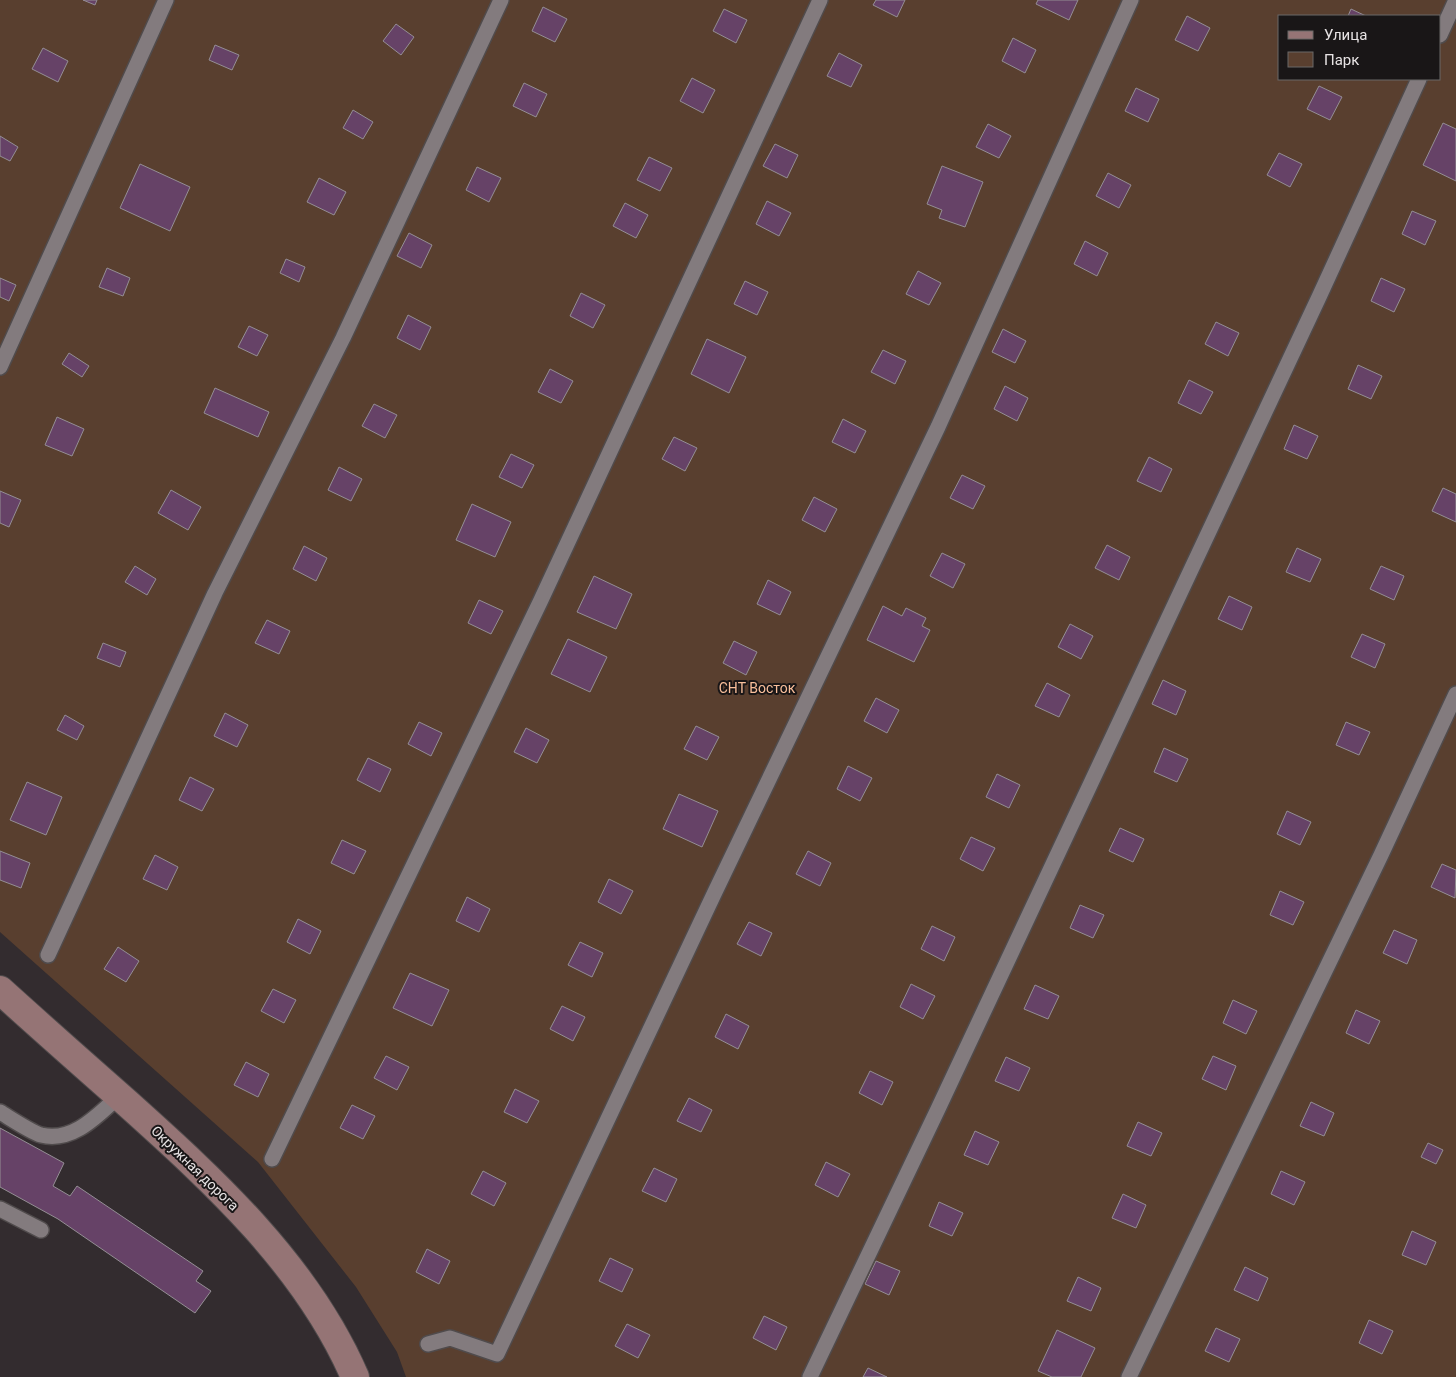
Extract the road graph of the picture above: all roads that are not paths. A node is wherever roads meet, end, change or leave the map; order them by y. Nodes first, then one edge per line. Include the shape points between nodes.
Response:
1 (166, 0) edge
2 (501, 0) edge
3 (820, 0) edge
4 (1131, 0) edge
5 (1456, 0) edge
6 (1441, 32) edge
7 (1419, 80) edge
8 (0, 367) edge
9 (1456, 694) edge
10 (48, 955) dead end
11 (0, 990) edge
12 (119, 1096) junction
13 (0, 1112) edge
14 (272, 1159) dead end
15 (0, 1209) edge
16 (41, 1230) dead end
17 (428, 1344) dead end
18 (355, 1377) edge
19 (810, 1377) edge
20 (1129, 1377) edge

1 - 8 lane
2 - 10 lane via 343,338 214,593
3 - 14 lane via 541,600
4 - 17 lane via 938,427 497,1354 450,1338
5 - 6 lane
7 - 19 lane
9 - 20 lane
11 - 12 main road, Окружная дорога
12 - 13 lane via 86,1126 65,1135 41,1135
12 - 18 main road, Окружная дорога via 187,1157 269,1242 320,1311
15 - 16 lane

